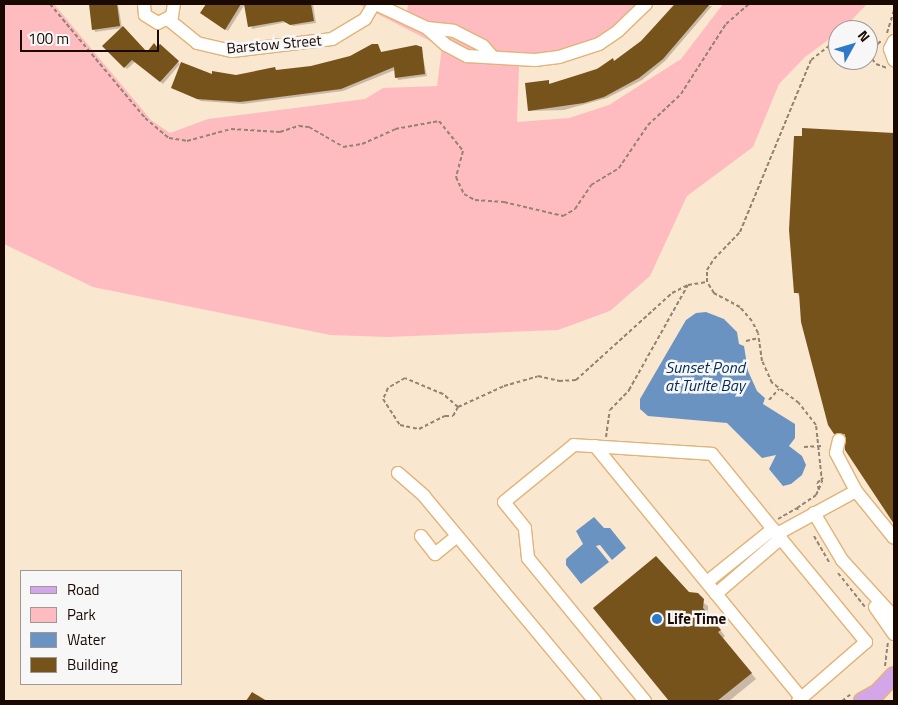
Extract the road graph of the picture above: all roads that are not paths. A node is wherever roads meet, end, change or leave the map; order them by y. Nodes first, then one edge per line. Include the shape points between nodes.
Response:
1 (144, 4) edge
2 (174, 4) edge
3 (375, 4) edge
4 (646, 4) edge
5 (168, 20) junction
6 (894, 40) edge
7 (892, 57) edge
8 (839, 440) dead end
9 (600, 447) junction
10 (398, 474) dead end
11 (856, 491) junction
12 (814, 513) junction
13 (776, 531) junction
14 (421, 536) dead end
15 (457, 536) junction
16 (894, 538) edge
17 (707, 582) junction
18 (869, 593) junction
19 (716, 594) junction
20 (894, 617) edge
21 (894, 634) edge
22 (894, 675) edge
23 (800, 700) edge
24 (595, 701) edge
25 (646, 701) edge
26 (862, 701) edge

1 - 5 street via 148,19 158,23
2 - 5 street
3 - 4 street via 427,28 454,31 483,46 491,55 535,60 599,44
3 - 5 street, Barstow Street via 364,19 332,39 232,52 197,43
6 - 7 street
8 - 11 street via 836,452
9 - 13 street via 712,454
9 - 17 street
9 - 25 street via 574,445 504,502 525,528 528,558
10 - 15 street via 424,496
11 - 12 street
11 - 16 street
12 - 13 street
12 - 18 street via 835,552
13 - 17 street
13 - 19 street
13 - 23 street via 866,642
14 - 15 street via 435,554
15 - 24 street
17 - 19 street
18 - 20 street
18 - 21 street
19 - 23 street
22 - 26 main road via 878,692

